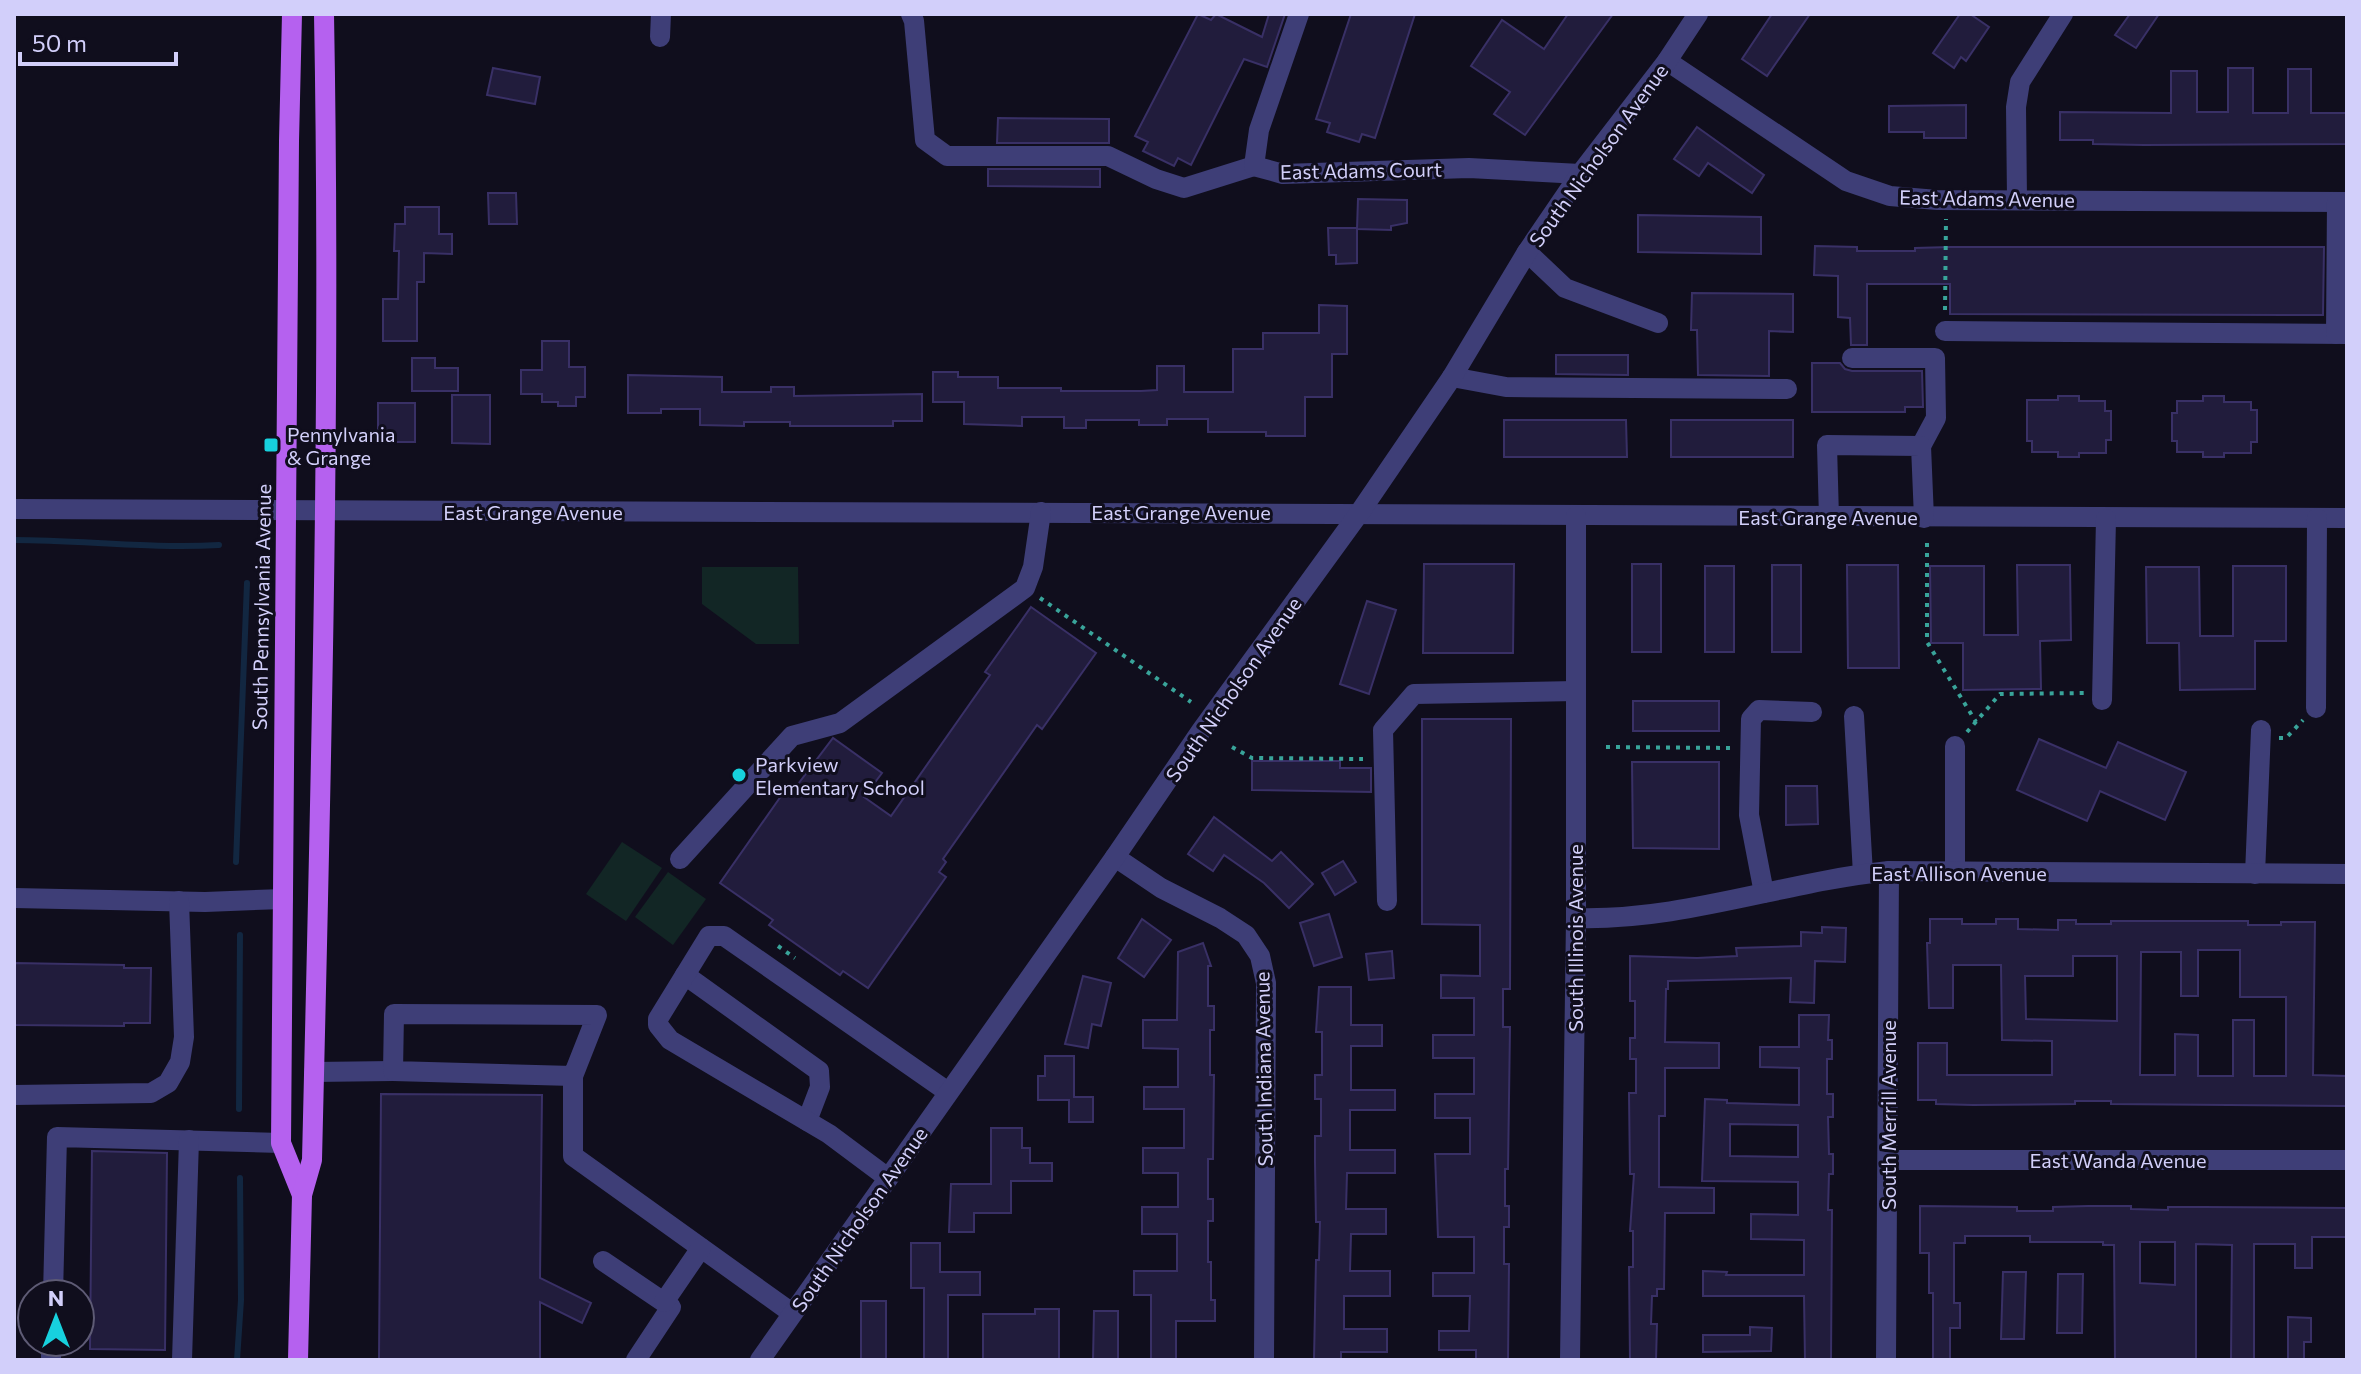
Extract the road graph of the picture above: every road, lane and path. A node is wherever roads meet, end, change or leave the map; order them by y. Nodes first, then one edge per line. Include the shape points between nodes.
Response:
1 (292, 14) edge
2 (324, 14) edge
3 (661, 14) edge
4 (911, 14) edge
5 (1299, 14) edge
6 (1698, 14) edge
7 (2063, 14) edge
8 (660, 37) dead end
9 (1667, 61) junction
10 (1254, 166) junction
11 (1580, 174) junction
12 (1946, 200) junction
13 (2017, 200) junction
14 (2342, 202) edge
15 (1527, 252) junction
16 (1658, 323) dead end
17 (1945, 331) joint
18 (2342, 334) edge
19 (1852, 358) dead end
20 (1452, 377) junction
21 (1787, 389) dead end
22 (1921, 446) junction
23 (14, 509) edge
24 (286, 511) junction
25 (325, 511) junction
26 (1041, 512) junction
27 (1360, 512) junction
28 (1576, 516) junction
29 (1829, 518) junction
30 (1924, 518) junction
31 (2317, 518) junction
32 (2347, 518) edge
33 (2106, 519) junction
34 (1927, 543) dead end
35 (1025, 588) junction
36 (1576, 691) junction
37 (2102, 696) joint
38 (1191, 702) dead end
39 (2316, 708) joint
40 (1812, 712) dead end
41 (1854, 716) dead end
42 (1976, 722) junction
43 (2261, 734) joint
44 (1955, 746) joint
45 (1232, 747) dead end
46 (1606, 747) dead end
47 (1751, 749) junction
48 (1383, 760) junction
49 (1115, 857) junction
50 (680, 859) dead end
51 (1889, 871) junction
52 (1955, 871) junction
53 (1863, 874) junction
54 (2255, 874) junction
55 (2347, 874) edge
56 (1764, 893) junction
57 (14, 898) edge
58 (283, 899) junction
59 (179, 901) junction
60 (1387, 901) dead end
61 (1576, 918) junction
62 (685, 975) junction
63 (393, 1071) junction
64 (314, 1072) junction
65 (573, 1076) junction
66 (948, 1092) junction
67 (14, 1095) edge
68 (807, 1121) junction
69 (189, 1140) junction
70 (281, 1143) junction
71 (1889, 1160) junction
72 (2347, 1160) edge
73 (888, 1178) junction
74 (302, 1195) junction
75 (701, 1248) junction
76 (603, 1261) dead end
77 (53, 1278) edge
78 (664, 1302) junction
79 (792, 1313) junction
80 (182, 1360) edge
81 (298, 1360) edge
82 (636, 1360) edge
83 (760, 1360) edge
84 (1264, 1360) edge
85 (1570, 1360) edge
86 (1886, 1360) edge

1 - 24 main road, South Pennsylvania Avenue
2 - 25 main road, South Pennsylvania Avenue
3 - 8 street
4 - 10 street via 925,140 947,156 1108,156 1184,188
5 - 10 street, East Adams Court via 1259,130
6 - 9 street, South Nicholson Avenue
7 - 13 street via 2020,82
9 - 11 street, South Nicholson Avenue
9 - 12 street, East Adams Avenue via 1846,181 1890,196
10 - 11 street, East Adams Court via 1283,174 1469,168
11 - 15 street, South Nicholson Avenue
12 - 13 street, East Adams Avenue
12 - 17 path
13 - 14 street, East Adams Avenue
14 - 18 street
15 - 16 street via 1565,288
15 - 20 street, South Nicholson Avenue
17 - 18 street
19 - 22 street via 1935,358 1936,418
20 - 21 street via 1506,387
20 - 27 street, South Nicholson Avenue
22 - 29 street via 1827,445
22 - 30 street
23 - 24 street, East Grange Avenue
24 - 25 street, East Grange Avenue
24 - 58 main road, South Pennsylvania Avenue
25 - 26 street, East Grange Avenue
25 - 64 main road, South Pennsylvania Avenue
26 - 27 street, East Grange Avenue
26 - 35 street
27 - 28 street, East Grange Avenue
27 - 49 street, South Nicholson Avenue
28 - 29 street, East Grange Avenue
28 - 36 street, South Illinois Avenue
29 - 30 street, East Grange Avenue
30 - 33 street, East Grange Avenue
31 - 32 street, East Grange Avenue
31 - 33 street, East Grange Avenue
31 - 39 street
33 - 37 street
34 - 42 path via 1927,642
35 - 38 path
35 - 50 street via 840,723 792,736
36 - 48 street via 1414,694 1383,730
36 - 61 street, South Illinois Avenue
37 - 42 path via 2000,694
39 - 43 path via 2286,738
40 - 47 street via 1759,710 1751,719
41 - 53 street
42 - 44 path
43 - 54 street
44 - 52 street
45 - 48 path via 1252,758
46 - 47 path
47 - 56 street via 1749,815
48 - 60 street
49 - 66 street, South Nicholson Avenue
49 - 84 street, South Indiana Avenue via 1246,935 1260,956 1266,983
51 - 52 street, East Allison Avenue
51 - 53 street, East Allison Avenue
51 - 71 street, South Merrill Avenue
52 - 54 street, East Allison Avenue
53 - 56 street, East Allison Avenue
54 - 55 street, East Allison Avenue
56 - 61 street, East Allison Avenue via 1651,915
57 - 59 street
58 - 59 street
58 - 70 main road, South Pennsylvania Avenue
59 - 67 street via 184,1037 180,1062 168,1083 151,1093
61 - 85 street, South Illinois Avenue
62 - 66 street via 709,936 724,936
62 - 68 street via 819,1071 820,1087
62 - 68 street via 658,1019 664,1034
63 - 64 street
63 - 65 street
63 - 65 street via 394,1014 597,1015
64 - 74 main road, South Pennsylvania Avenue via 312,1160
65 - 75 street via 573,1156
66 - 73 street, South Nicholson Avenue
68 - 73 street
69 - 70 street
69 - 77 street via 57,1137
69 - 80 street
70 - 74 main road, South Pennsylvania Avenue
71 - 72 street, East Wanda Avenue
71 - 86 street, South Merrill Avenue
73 - 79 street, South Nicholson Avenue
74 - 81 main road, South Pennsylvania Avenue
75 - 78 street
75 - 79 street
76 - 78 street
78 - 82 street via 671,1307
79 - 83 street, South Nicholson Avenue

